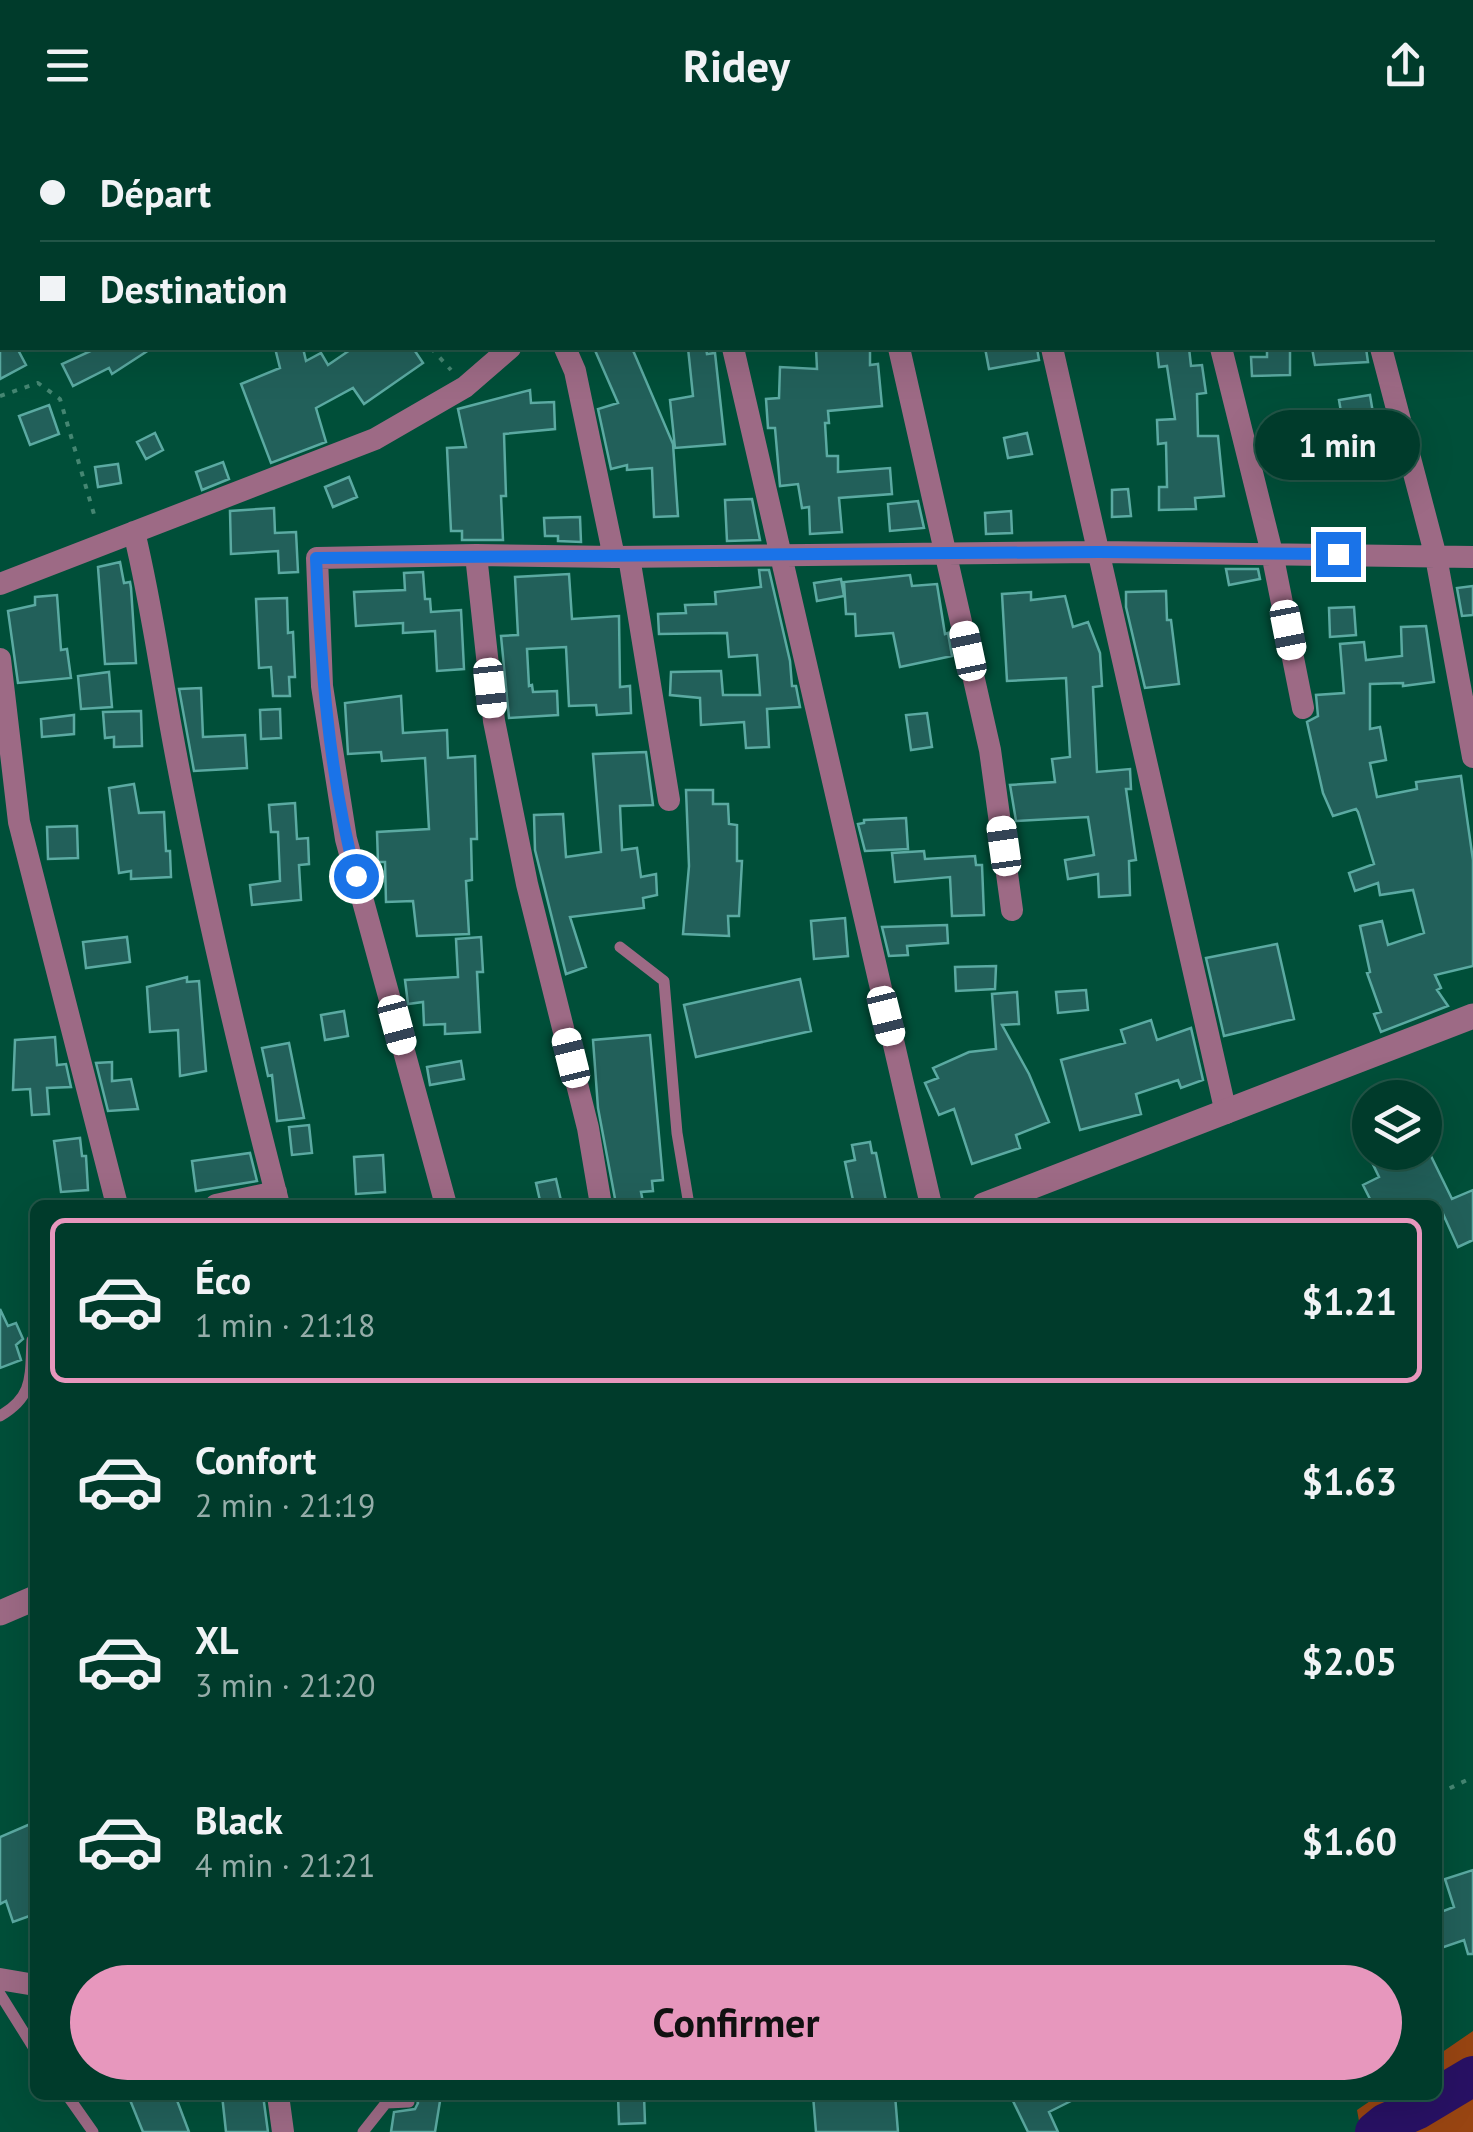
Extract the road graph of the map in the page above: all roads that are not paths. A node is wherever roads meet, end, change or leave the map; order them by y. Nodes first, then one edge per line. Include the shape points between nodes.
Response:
1 (508, 350) edge
2 (566, 350) edge
3 (732, 350) edge
4 (899, 350) edge
5 (1052, 350) edge
6 (1222, 350) edge
7 (1382, 350) edge
8 (134, 532) junction
9 (1099, 552) junction
10 (946, 553) junction
11 (1272, 553) junction
12 (780, 554) junction
13 (476, 555) junction
14 (621, 557) junction
15 (1436, 557) junction
16 (1473, 557) edge
17 (0, 584) edge
18 (0, 660) edge
19 (1303, 708) dead end
20 (1473, 757) edge
21 (669, 800) dead end
22 (1012, 910) dead end
23 (620, 947) dead end
24 (1473, 1016) edge
25 (1226, 1113) junction
26 (277, 1198) edge
27 (116, 1200) edge
28 (445, 1200) edge
29 (600, 1200) edge
30 (688, 1200) edge
31 (930, 1200) edge
32 (997, 1200) edge
33 (30, 1371) edge
34 (0, 1416) edge
35 (30, 1600) edge
36 (0, 1613) edge
37 (0, 1979) edge
38 (30, 1985) edge
39 (0, 1994) edge
40 (30, 2042) edge
41 (71, 2100) edge
42 (279, 2100) edge
43 (409, 2102) dead end
44 (93, 2132) edge
45 (284, 2132) edge
46 (363, 2132) edge

1 - 8 street via 465,387 375,439
2 - 14 street
3 - 12 street
4 - 10 street
5 - 9 street
6 - 11 street
7 - 15 street
8 - 17 street
8 - 26 street via 209,914
9 - 10 street
9 - 11 street
9 - 25 street
10 - 12 street
10 - 22 street via 990,750
11 - 15 street
11 - 19 street
12 - 14 street
12 - 31 street
13 - 14 street
13 - 28 street via 316,558 322,686 346,839
13 - 29 street via 494,721
14 - 21 street
15 - 16 street
15 - 20 street
18 - 27 street via 20,822
23 - 30 lane via 664,980
24 - 25 street
25 - 32 street
33 - 34 lane via 18,1405
35 - 36 street
37 - 38 street
39 - 40 lane
41 - 44 lane
42 - 45 street
43 - 46 lane via 386,2103

